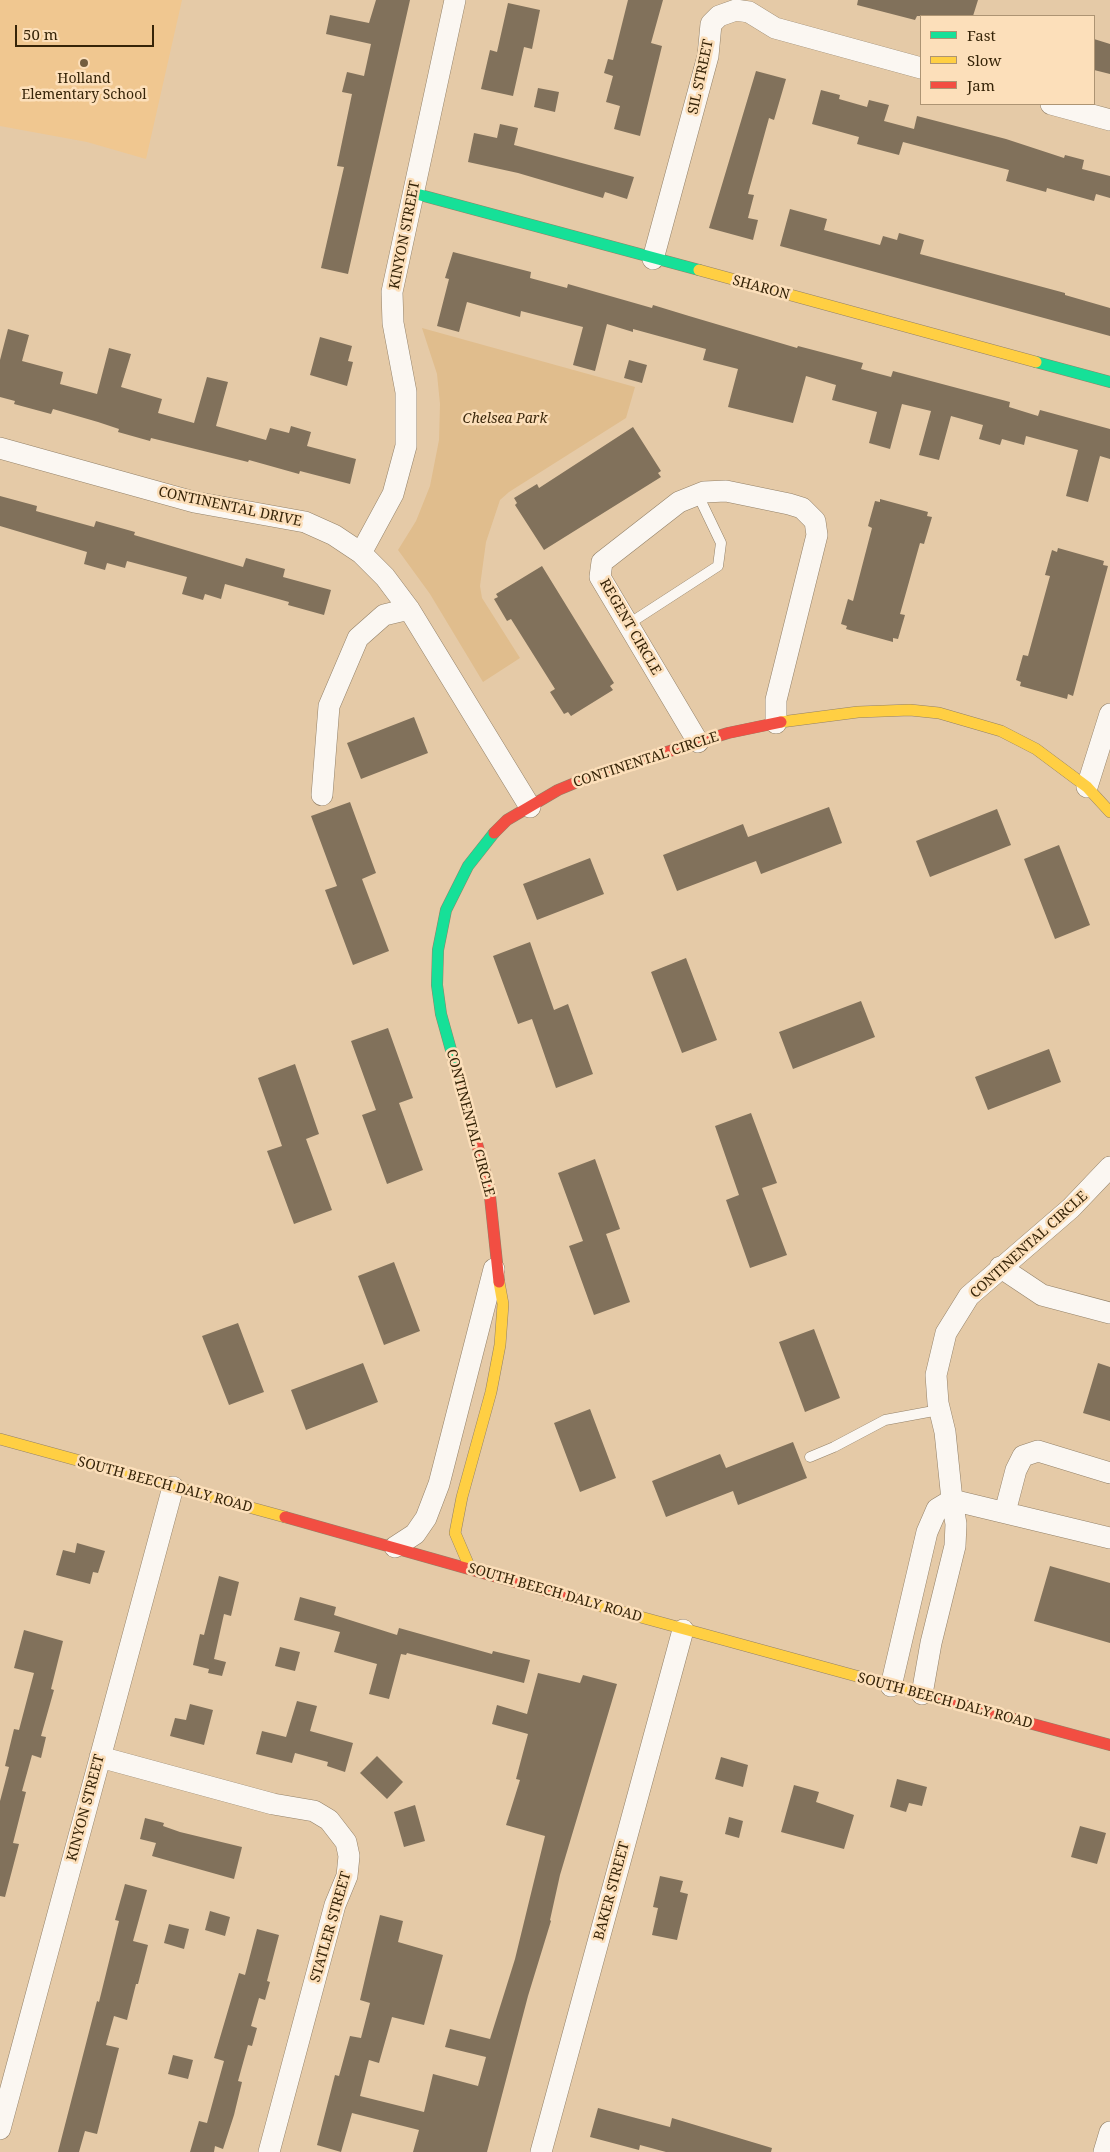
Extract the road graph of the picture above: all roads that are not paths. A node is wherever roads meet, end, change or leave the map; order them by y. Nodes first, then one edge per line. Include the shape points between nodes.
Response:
1 (455, 0) edge
2 (920, 68) edge
3 (1055, 105) edge
4 (1110, 120) edge
5 (413, 193) junction
6 (653, 259) junction
7 (1110, 382) edge
8 (0, 448) edge
9 (698, 495) junction
10 (361, 553) junction
11 (409, 609) junction
12 (627, 625) junction
13 (1110, 714) edge
14 (776, 723) junction
15 (698, 742) junction
16 (1087, 787) junction
17 (322, 795) dead end
18 (530, 807) junction
19 (1110, 812) edge
20 (1110, 1167) edge
21 (496, 1262) junction
22 (1000, 1267) junction
23 (1110, 1313) edge
24 (939, 1410) junction
25 (0, 1439) edge
26 (810, 1456) dead end
27 (1110, 1472) edge
28 (173, 1487) junction
29 (952, 1500) junction
30 (1005, 1512) junction
31 (1110, 1538) edge
32 (395, 1547) junction
33 (470, 1568) junction
34 (682, 1630) junction
35 (891, 1686) junction
36 (922, 1694) junction
37 (1110, 1745) edge
38 (100, 1757) junction
39 (0, 2129) edge
40 (1110, 2132) edge
41 (270, 2152) edge
42 (541, 2152) edge
43 (1104, 2152) edge

1 - 5 street, KINYON STREET
2 - 6 street, SIL STREET via 775,28 749,12 736,10 719,16 711,24 708,56
3 - 4 street
5 - 6 street, SHARON
5 - 10 street, KINYON STREET via 392,292 393,323 406,392 406,446 393,494
6 - 7 street, SHARON
8 - 10 street, CONTINENTAL DRIVE via 194,502 305,522 334,535
9 - 12 lane via 721,543 718,566
9 - 12 street, REGENT CIRCLE via 680,502 602,562 600,577
9 - 14 street, REGENT CIRCLE via 726,491 789,504 802,508 815,521 817,535 776,700
10 - 11 street, CONTINENTAL DRIVE via 385,577
11 - 17 street via 384,615 358,638 329,706
11 - 18 street, CONTINENTAL DRIVE
12 - 15 street, REGENT CIRCLE
13 - 16 street
14 - 15 street, CONTINENTAL CIRCLE
14 - 16 street, CONTINENTAL CIRCLE via 858,712 910,710 940,713 971,720 1010,735 1036,749
15 - 18 street, CONTINENTAL CIRCLE via 590,777 558,790
16 - 19 street, CONTINENTAL CIRCLE
18 - 21 street, CONTINENTAL CIRCLE via 499,828 468,866 446,910 438,950 441,1014 489,1187
20 - 22 street, CONTINENTAL CIRCLE via 1071,1208
21 - 32 street, CONTINENTAL CIRCLE via 439,1484 426,1518 415,1534
21 - 33 street, CONTINENTAL CIRCLE via 503,1304 500,1345 455,1533
22 - 23 street via 1042,1295
22 - 24 street, CONTINENTAL CIRCLE via 969,1296 946,1333 936,1375
24 - 26 lane via 885,1420
24 - 29 street, CONTINENTAL CIRCLE via 945,1432
25 - 28 street, SOUTH BEECH DALY ROAD
27 - 30 street via 1038,1451 1023,1456
28 - 32 street, SOUTH BEECH DALY ROAD
28 - 38 street, KINYON STREET
29 - 30 street
29 - 35 street via 937,1509 926,1532
29 - 36 street, CONTINENTAL CIRCLE via 955,1546
30 - 31 street
32 - 33 street, SOUTH BEECH DALY ROAD
33 - 34 street, SOUTH BEECH DALY ROAD
34 - 35 street, SOUTH BEECH DALY ROAD
34 - 42 street, BAKER STREET
35 - 36 street, SOUTH BEECH DALY ROAD
36 - 37 street, SOUTH BEECH DALY ROAD
38 - 39 street, KINYON STREET
38 - 41 street, STATLER STREET via 273,1804 314,1811 329,1820 346,1842 349,1856 347,1876 335,1905
40 - 43 street

